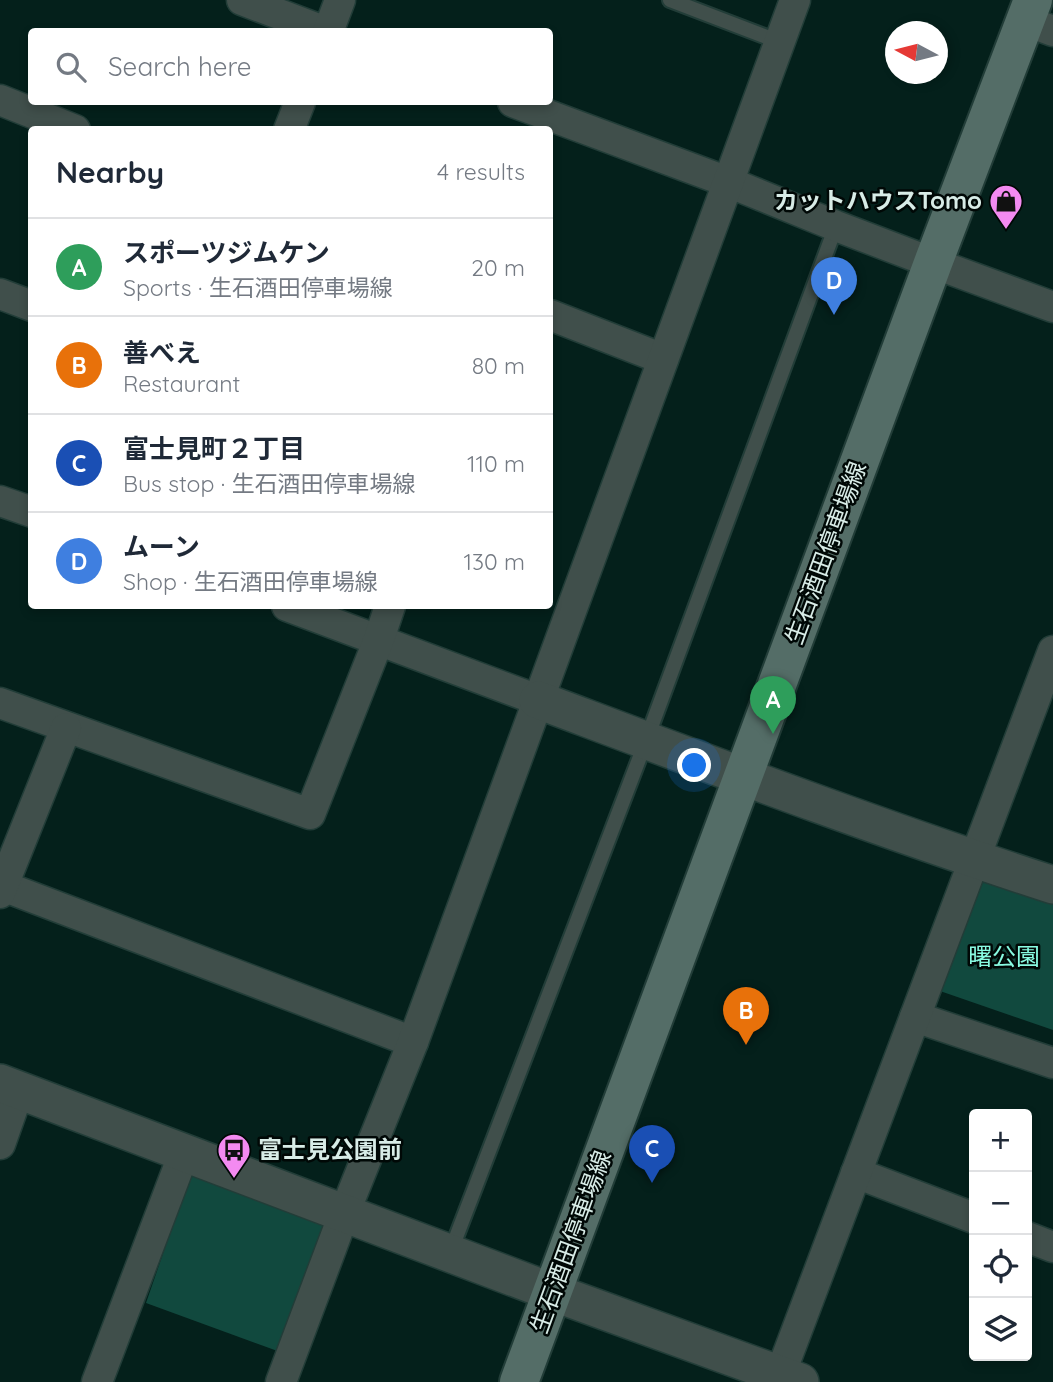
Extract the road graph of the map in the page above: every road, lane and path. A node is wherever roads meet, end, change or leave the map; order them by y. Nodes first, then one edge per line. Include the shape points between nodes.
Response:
1 (242, 0) edge
2 (340, 0) edge
3 (670, 0) edge
4 (795, 0) edge
5 (1037, 17) edge
6 (316, 28) edge
7 (329, 28) edge
8 (780, 41) junction
9 (0, 100) edge
10 (299, 105) edge
11 (521, 105) edge
12 (65, 126) edge
13 (291, 126) edge
14 (728, 182) junction
15 (836, 226) junction
16 (933, 263) junction
17 (0, 294) edge
18 (28, 304) edge
19 (1053, 307) edge
20 (553, 316) edge
21 (663, 359) junction
22 (0, 501) edge
23 (28, 511) edge
24 (295, 609) edge
25 (389, 609) edge
26 (379, 639) junction
27 (1053, 651) edge
28 (1048, 682) edge
29 (538, 701) junction
30 (0, 703) edge
31 (66, 728) junction
32 (646, 741) junction
33 (744, 777) junction
34 (974, 859) junction
35 (1053, 885) edge
36 (1, 888) edge
37 (915, 1017) junction
38 (414, 1042) junction
39 (1053, 1063) edge
40 (9, 1087) edge
41 (0, 1144) edge
42 (184, 1153) junction
43 (856, 1173) junction
44 (344, 1214) junction
45 (969, 1216) edge
46 (1032, 1239) edge
47 (1053, 1247) edge
48 (450, 1254) junction
49 (552, 1292) junction
50 (790, 1378) edge
51 (97, 1382) edge
52 (281, 1382) edge
53 (519, 1382) edge

1 - 6 street
2 - 7 street
3 - 8 lane
4 - 8 street
5 - 16 main road, 生石酒田停車場線
8 - 14 street
9 - 12 street
10 - 13 street
11 - 14 street
14 - 15 street
14 - 21 street
15 - 16 street
15 - 32 lane
16 - 19 street
16 - 33 main road, 生石酒田停車場線
17 - 18 street
20 - 21 street
21 - 29 street
22 - 23 street
24 - 26 street
25 - 26 street
26 - 29 street
26 - 31 street via 310,814
27 - 28 street
28 - 34 street
29 - 32 street
29 - 38 street
30 - 31 street
31 - 36 street
32 - 33 street
32 - 48 lane
33 - 34 street
33 - 49 main road, 生石酒田停車場線
34 - 35 street
34 - 37 street
36 - 38 street
37 - 39 street
37 - 43 street
38 - 44 street
40 - 41 street
40 - 42 street
42 - 44 street
42 - 51 street
43 - 45 street
43 - 50 street
44 - 48 street
44 - 52 street
46 - 47 street
48 - 49 street
49 - 50 street
49 - 53 main road, 生石酒田停車場線

